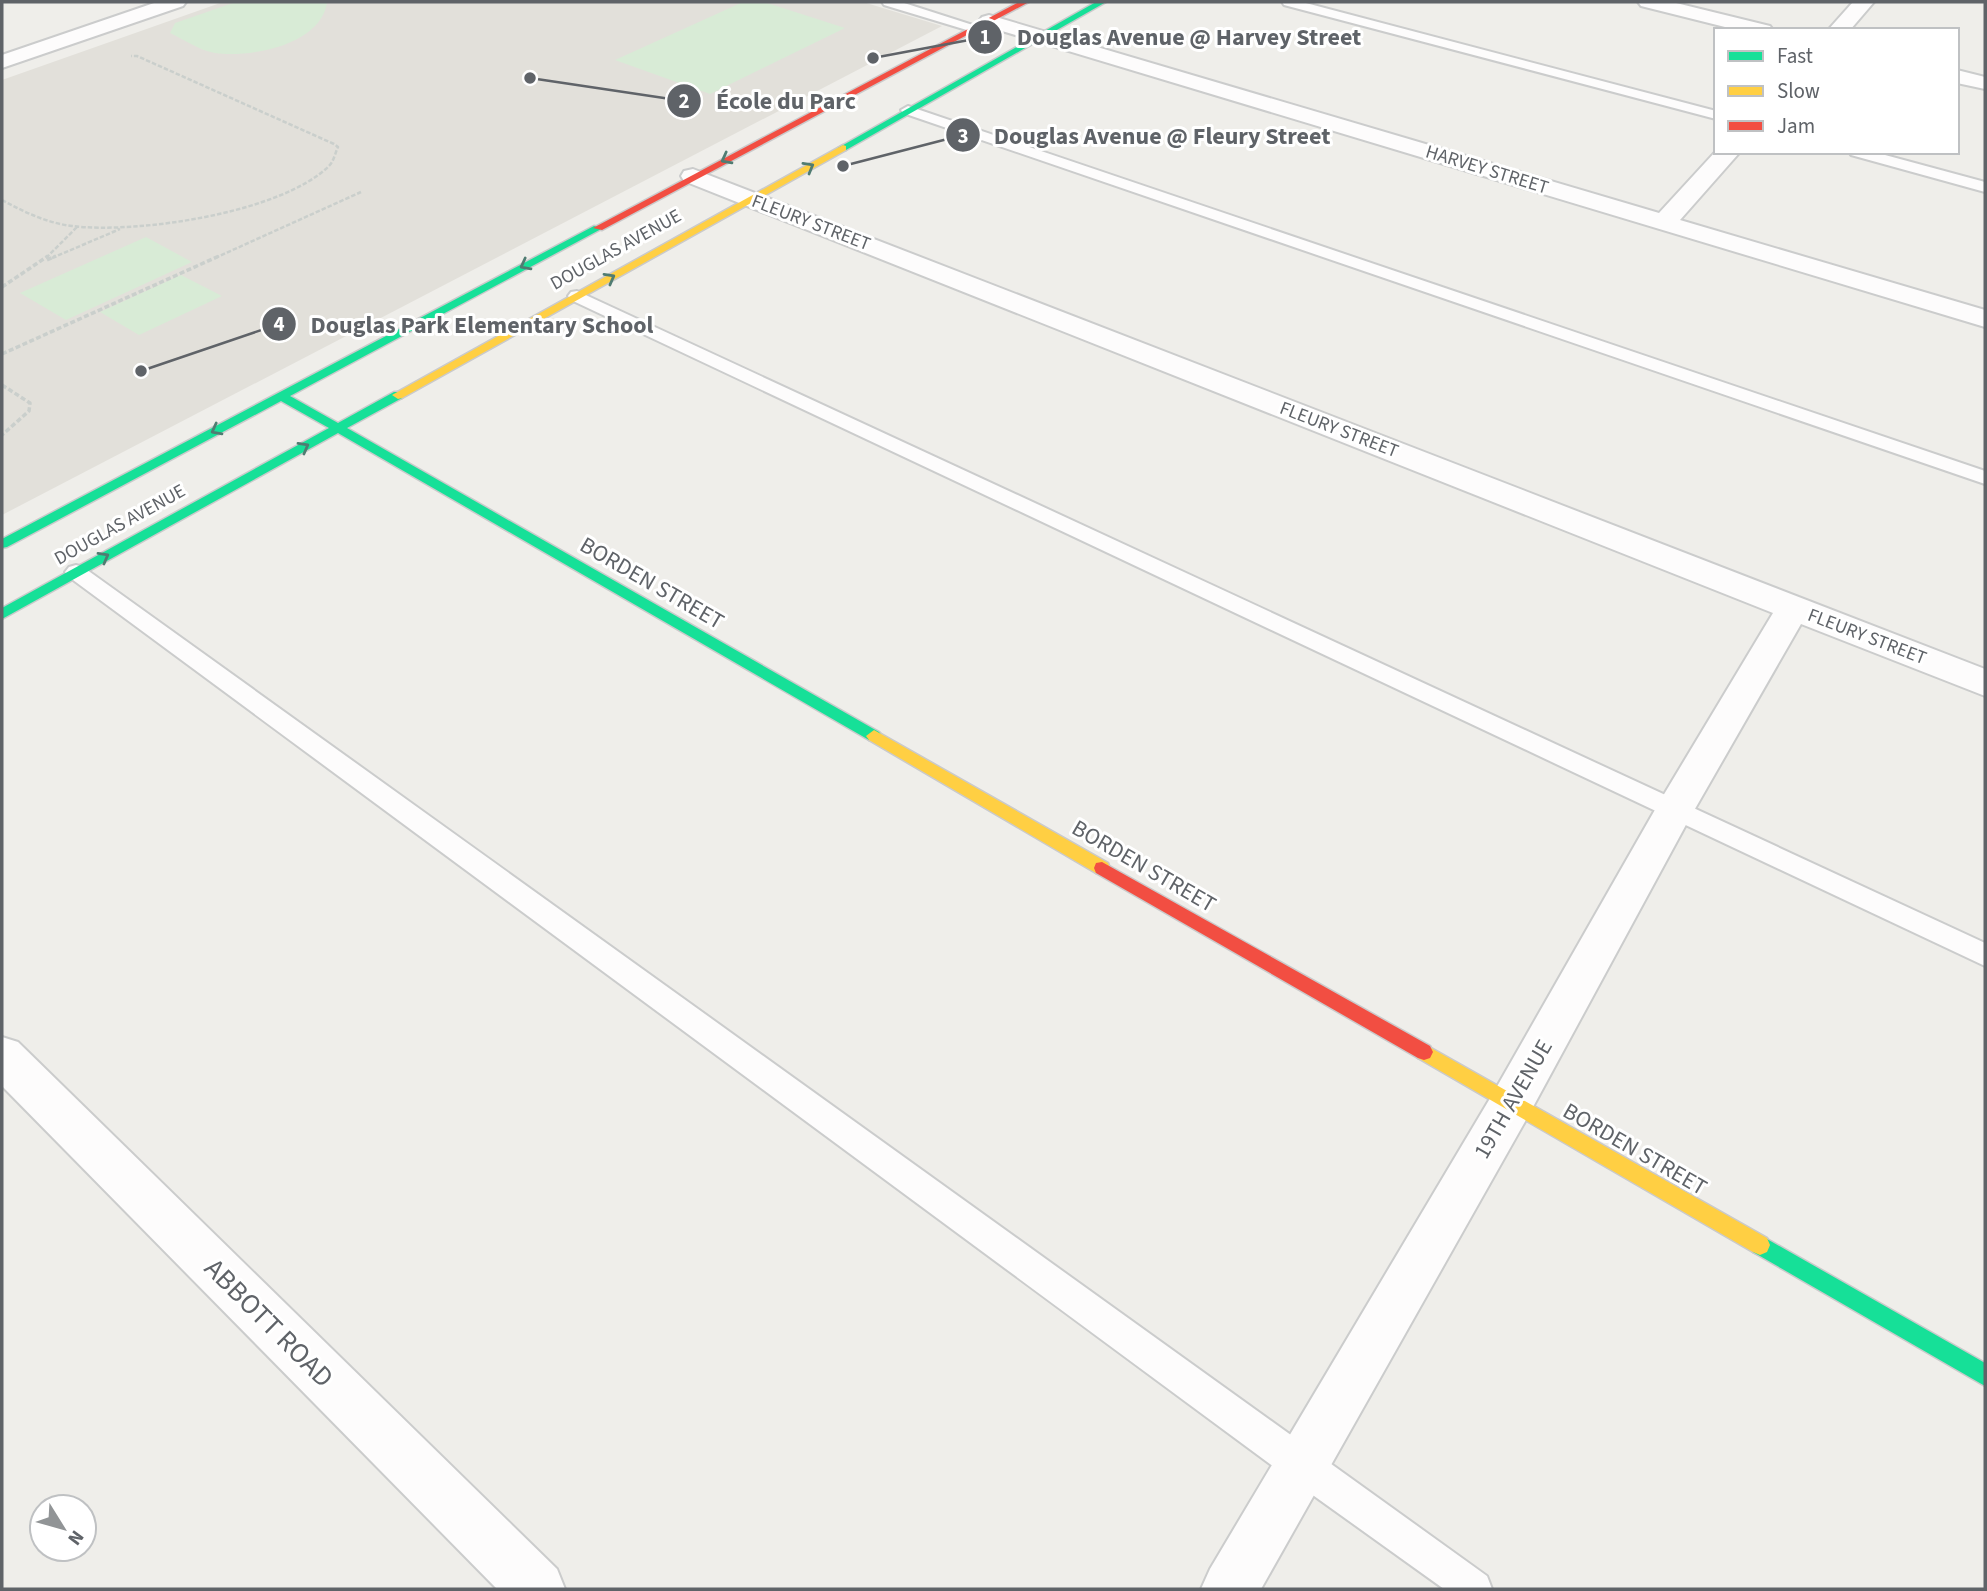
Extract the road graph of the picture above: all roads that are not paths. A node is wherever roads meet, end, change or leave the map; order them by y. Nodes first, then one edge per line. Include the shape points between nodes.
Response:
1 (176, 2) edge
2 (888, 2) edge
3 (1025, 2) edge
4 (1102, 2) edge
5 (1288, 2) edge
6 (1648, 2) edge
7 (1864, 2) edge
8 (982, 24) junction
9 (1755, 28) edge
10 (1840, 28) edge
11 (1041, 37) junction
12 (3, 61) edge
13 (1959, 76) edge
14 (1985, 83) edge
15 (908, 110) junction
16 (1714, 114) edge
17 (1726, 154) edge
18 (1863, 154) edge
19 (693, 176) junction
20 (1985, 187) edge
21 (751, 200) junction
22 (1664, 223) junction
23 (577, 296) junction
24 (1985, 319) edge
25 (280, 395) junction
26 (338, 428) junction
27 (1985, 478) edge
28 (2, 544) edge
29 (76, 572) junction
30 (1793, 608) junction
31 (2, 614) edge
32 (1985, 683) edge
33 (1674, 811) junction
34 (1985, 954) edge
35 (2, 1056) edge
36 (1511, 1104) junction
37 (1985, 1375) edge
38 (1301, 1466) junction
39 (537, 1589) edge
40 (1230, 1589) edge
41 (1474, 1589) edge

1 - 12 street
2 - 8 lane
3 - 8 street, DOUGLAS AVENUE
4 - 11 street, DOUGLAS AVENUE
5 - 16 lane
6 - 9 street
7 - 10 street
8 - 11 street, HARVEY STREET
8 -> 19 street, DOUGLAS AVENUE
11 - 15 street, DOUGLAS AVENUE
11 - 22 street, HARVEY STREET
13 - 14 street
21 -> 15 street, DOUGLAS AVENUE
15 - 27 lane
17 - 22 street
18 - 20 lane
19 - 21 street, FLEURY STREET
19 -> 25 street, DOUGLAS AVENUE
23 -> 21 street, DOUGLAS AVENUE
21 - 30 street, FLEURY STREET
22 - 24 street, HARVEY STREET
23 - 26 street, DOUGLAS AVENUE
23 - 33 lane
25 - 26 street, BORDEN STREET
25 -> 28 street, DOUGLAS AVENUE
29 -> 26 street, DOUGLAS AVENUE
26 - 36 street, BORDEN STREET
29 - 31 street, DOUGLAS AVENUE
29 - 38 lane
30 - 32 street, FLEURY STREET
30 - 33 street, 19TH AVENUE
33 - 34 lane
33 - 36 street, 19TH AVENUE
35 - 39 street, ABBOTT ROAD
36 - 37 street, BORDEN STREET
36 - 38 street, 19TH AVENUE
38 - 40 street, 19TH AVENUE
38 - 41 lane

